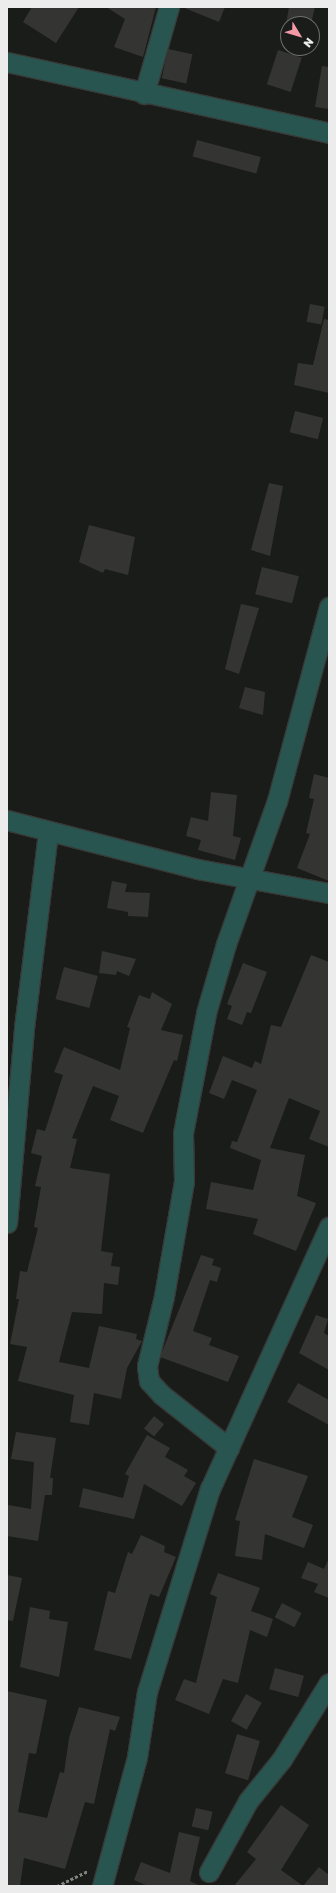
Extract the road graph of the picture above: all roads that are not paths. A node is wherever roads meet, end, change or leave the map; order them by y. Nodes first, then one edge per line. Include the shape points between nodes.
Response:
1 (169, 7) edge
2 (7, 62) edge
3 (144, 94) junction
4 (329, 133) edge
5 (329, 607) edge
6 (7, 820) edge
7 (48, 832) junction
8 (250, 880) junction
9 (329, 893) edge
10 (7, 1223) edge
11 (329, 1227) edge
12 (229, 1448) junction
13 (329, 1683) edge
14 (209, 1872) dead end
15 (102, 1886) edge

1 - 3 street
2 - 3 street
3 - 4 street
5 - 8 street via 277,801
6 - 7 street
7 - 8 street
7 - 10 street via 24,1028
8 - 9 street
8 - 12 street via 206,1013 184,1133 184,1181 164,1296 147,1366 149,1381 162,1395
11 - 12 street
12 - 15 street via 210,1489 146,1692 137,1757
13 - 14 street via 282,1759 248,1801

